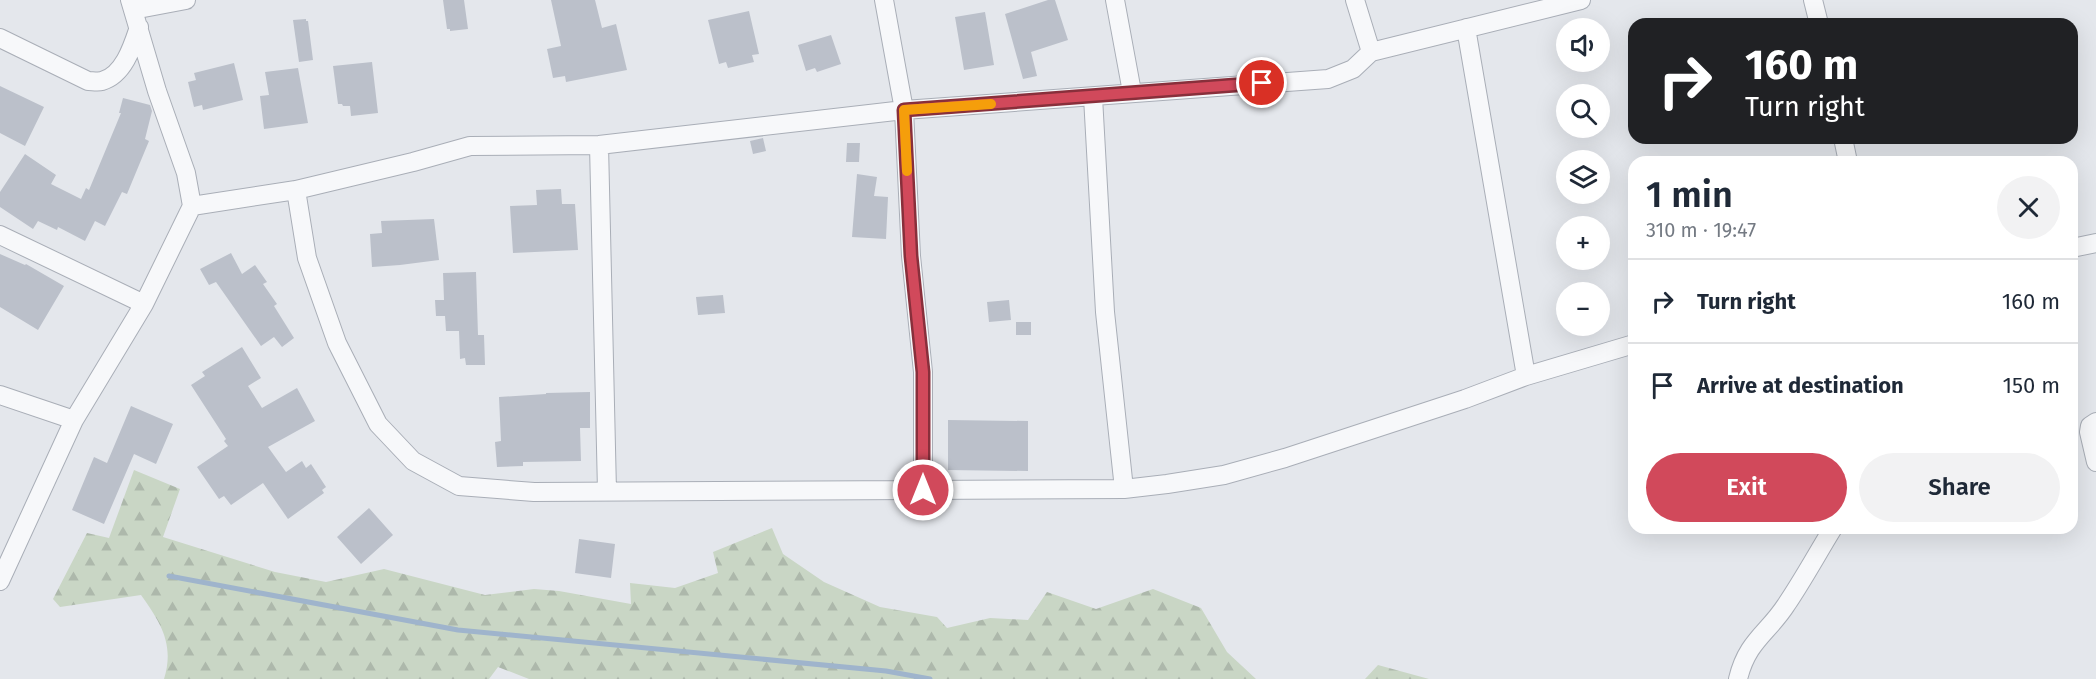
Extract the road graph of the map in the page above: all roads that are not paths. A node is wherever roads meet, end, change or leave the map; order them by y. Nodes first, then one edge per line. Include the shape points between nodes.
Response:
1 (186, 0) edge
2 (884, 0) edge
3 (1114, 0) edge
4 (1355, 0) edge
5 (1581, 0) edge
6 (1813, 0) edge
7 (134, 12) edge
8 (1818, 18) edge
9 (1466, 28) junction
10 (0, 38) edge
11 (1371, 52) junction
12 (1132, 92) junction
13 (1093, 97) junction
14 (904, 110) junction
15 (599, 145) junction
16 (296, 190) junction
17 (192, 206) junction
18 (0, 235) edge
19 (2096, 243) edge
20 (2078, 247) edge
21 (144, 304) junction
22 (1628, 346) edge
23 (1526, 376) junction
24 (0, 395) edge
25 (74, 420) junction
26 (2096, 422) edge
27 (2096, 462) edge
28 (1124, 489) junction
29 (923, 490) junction
30 (607, 491) junction
31 (1829, 534) edge
32 (0, 580) edge
33 (1738, 679) edge

1 - 7 street
2 - 14 street
3 - 12 street
4 - 11 street
5 - 9 street
6 - 8 street
7 - 10 street via 129,54 116,72 103,81 88,81
7 - 17 street via 186,173
9 - 11 street
9 - 23 street
11 - 12 street via 1353,69 1328,79
12 - 13 street
13 - 14 street
13 - 28 street via 1105,312
14 - 15 street
14 - 29 street via 911,256 923,372
15 - 16 street via 470,146
15 - 30 street
16 - 17 street
16 - 30 street via 307,258 338,343 378,424 413,461 459,486 534,492
17 - 21 street
18 - 21 street
19 - 20 street
21 - 25 street
22 - 23 street
23 - 28 street via 1265,463 1224,474
24 - 25 street
25 - 32 street
26 - 27 street via 2089,432
28 - 29 street
29 - 30 street
31 - 33 street via 1785,607 1748,652

